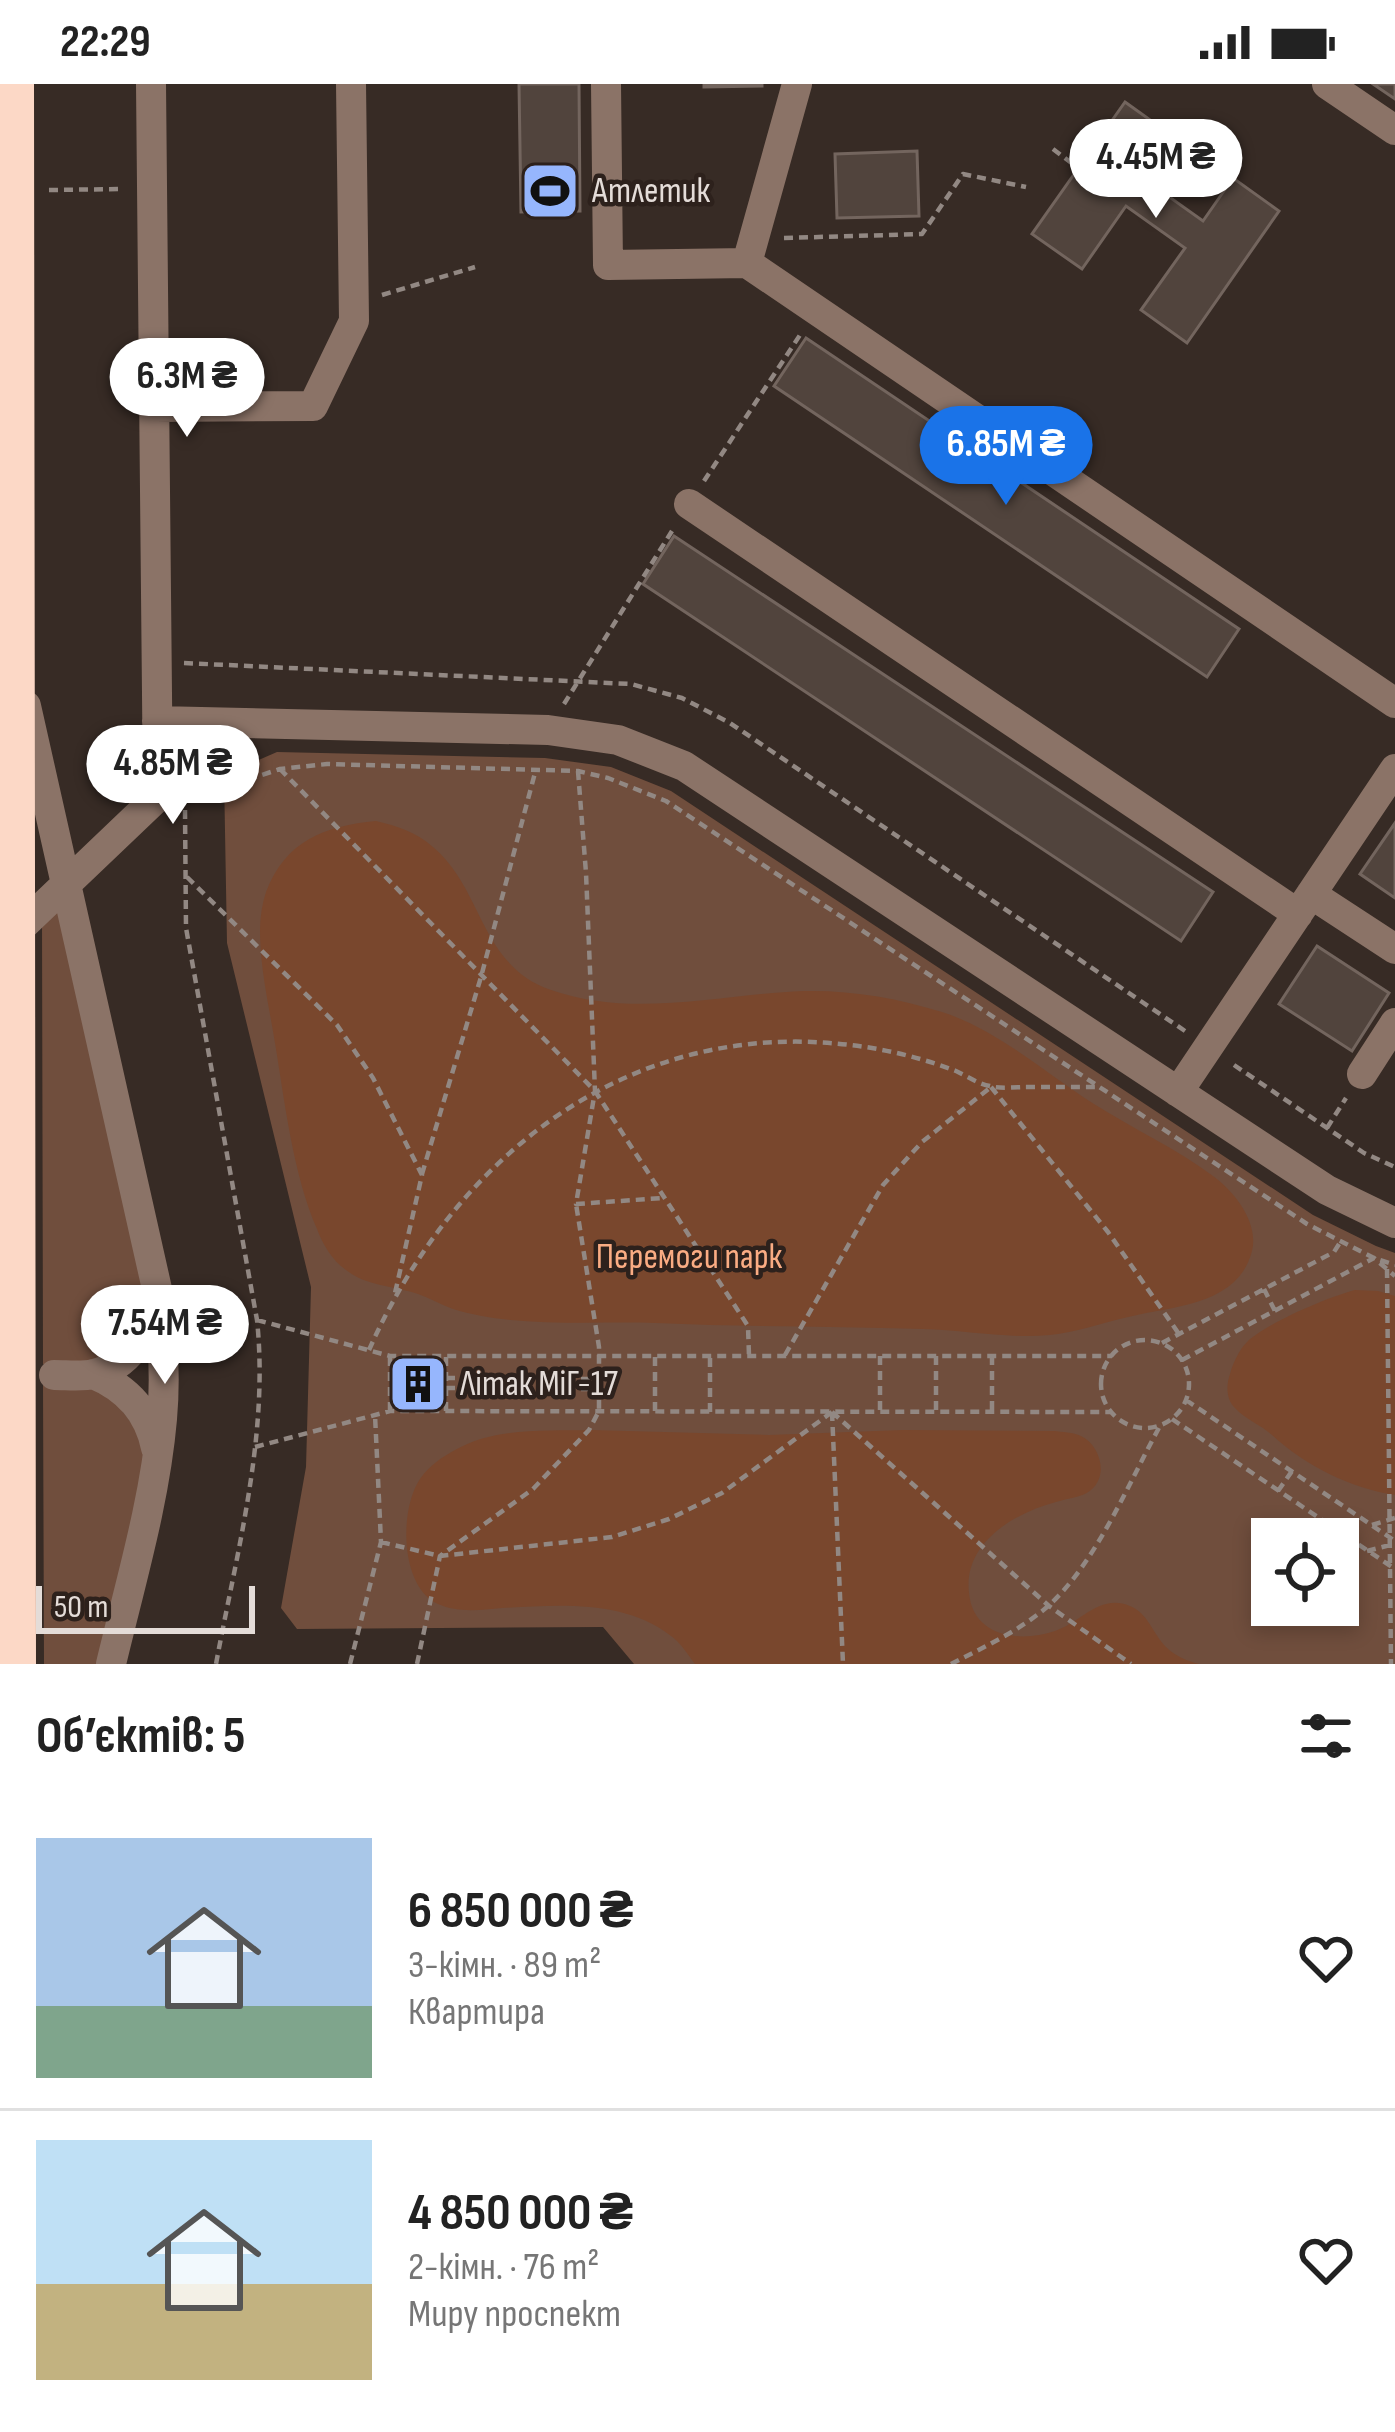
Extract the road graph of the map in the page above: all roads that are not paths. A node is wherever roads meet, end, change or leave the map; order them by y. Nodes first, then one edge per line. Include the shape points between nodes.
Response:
1 (16, 84) edge
2 (151, 84) edge
3 (351, 84) edge
4 (606, 84) edge
5 (797, 84) edge
6 (1327, 84) edge
7 (1395, 130) edge
8 (751, 251) junction
9 (154, 407) junction
10 (689, 504) dead end
11 (16, 665) junction
12 (1395, 703) edge
13 (157, 721) junction
14 (235, 723) junction
15 (1395, 770) edge
16 (158, 796) junction
17 (66, 884) junction
18 (1305, 904) junction
19 (17, 931) junction
20 (1395, 949) edge
21 (1395, 1023) edge
22 (1362, 1073) road end
23 (1178, 1092) junction
24 (1395, 1223) edge
25 (157, 1289) junction
26 (94, 1374) junction
27 (54, 1375) dead end
28 (158, 1460) junction
29 (18, 1664) edge
30 (112, 1664) edge

1 - 11 highway
2 - 9 street
3 - 9 street via 354,321 313,406
4 - 8 street via 608,265
5 - 8 street
6 - 7 street
8 - 12 street
9 - 13 street
10 - 18 street
11 - 17 street
11 - 19 highway
13 - 14 street
13 - 16 street
14 - 16 street
14 - 23 street via 548,730 618,740 684,766
15 - 18 street
16 - 17 street
17 - 19 street
17 - 25 street
18 - 20 street
18 - 23 street
19 - 29 highway
21 - 22 street
23 - 24 street via 1327,1190
25 - 26 street via 151,1321 134,1348
25 - 28 street via 164,1374
26 - 27 street
26 - 28 street via 144,1413
28 - 30 street

